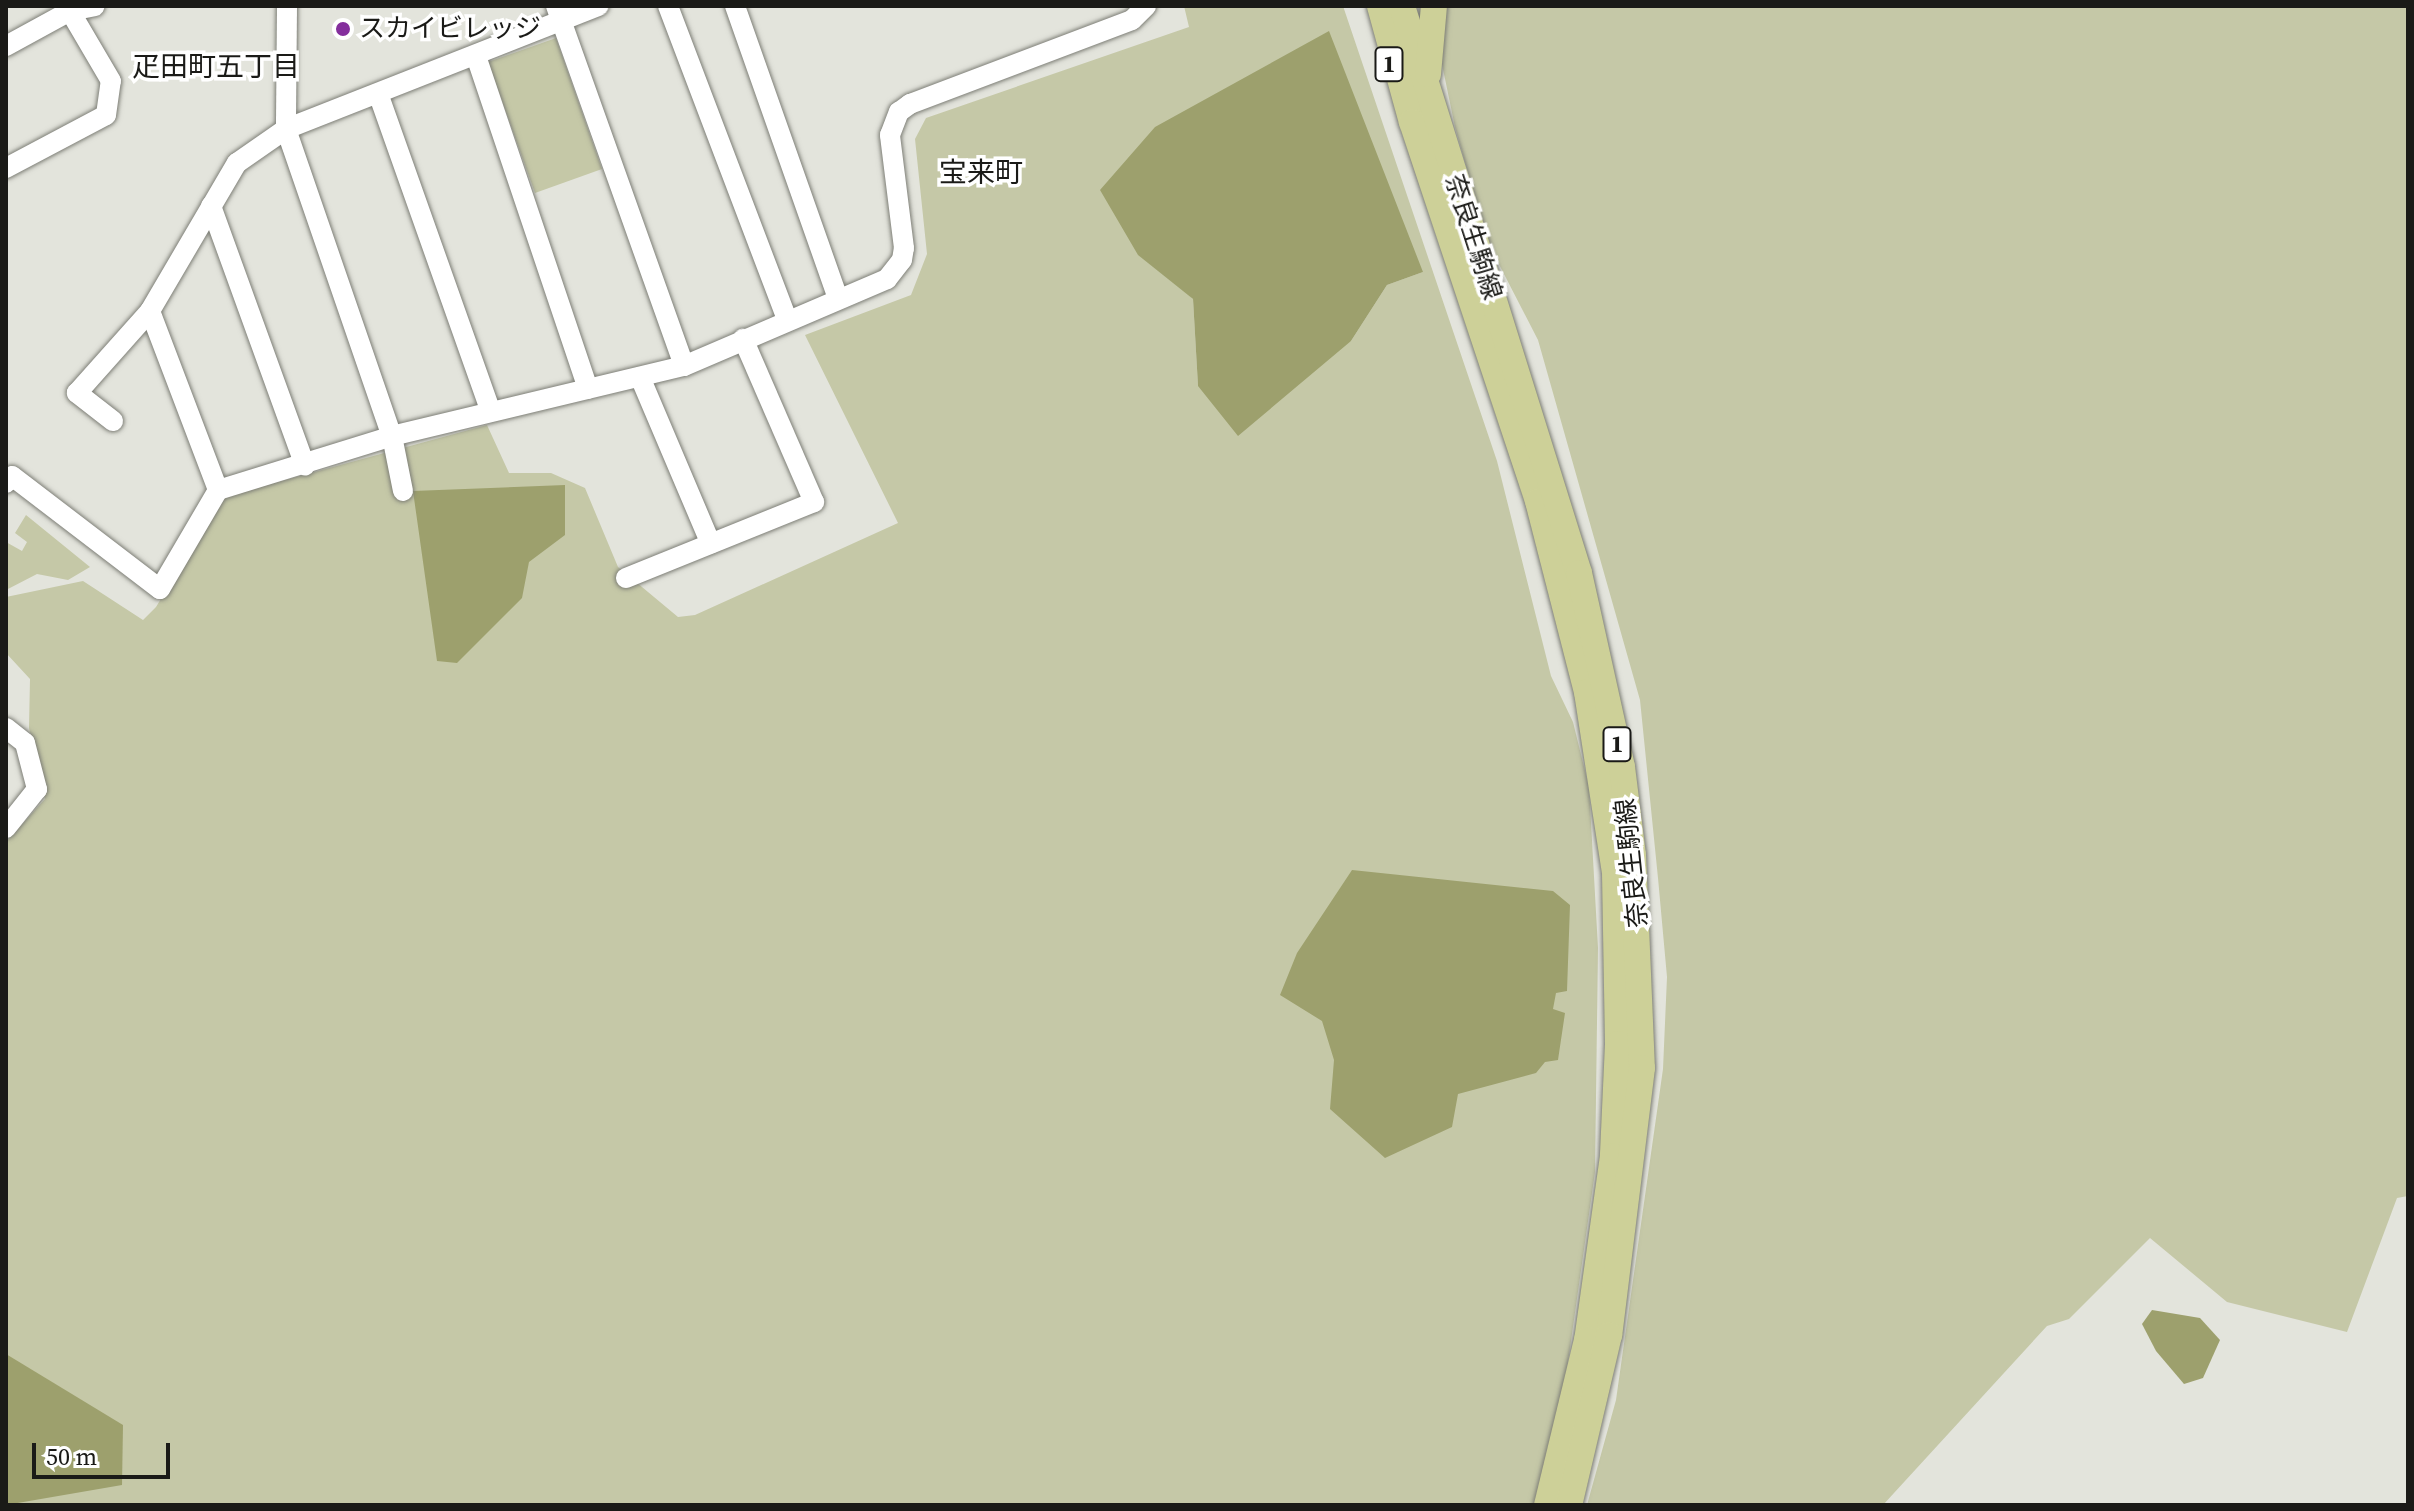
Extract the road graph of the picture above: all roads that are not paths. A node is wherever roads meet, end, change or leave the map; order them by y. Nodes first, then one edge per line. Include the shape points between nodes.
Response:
1 (95, 6) edge
2 (287, 6) edge
3 (599, 6) edge
4 (668, 6) edge
5 (735, 6) edge
6 (1146, 6) edge
7 (1366, 6) edge
8 (1380, 6) edge
9 (1402, 6) edge
10 (1434, 6) edge
11 (68, 8) edge
12 (559, 13) edge
13 (6, 46) edge
14 (476, 56) junction
15 (1426, 95) junction
16 (379, 96) junction
17 (1412, 122) junction
18 (286, 129) junction
19 (6, 168) edge
20 (211, 206) junction
21 (838, 298) junction
22 (150, 311) junction
23 (787, 319) junction
24 (743, 339) junction
25 (684, 366) junction
26 (640, 377) junction
27 (588, 389) junction
28 (490, 410) junction
29 (113, 421) dead end
30 (392, 436) junction
31 (305, 466) junction
32 (6, 483) edge
33 (218, 490) junction
34 (403, 491) dead end
35 (711, 544) junction
36 (626, 578) dead end
37 (6, 728) edge
38 (6, 828) edge
39 (1547, 1505) edge
40 (1569, 1505) edge

1 - 11 street
2 - 18 street
3 - 12 street
4 - 23 street
5 - 21 street
6 - 21 street via 1132,20 899,112 890,135 902,260 887,279
7 - 17 main road, 奈良生駒線 / 1
8 - 17 main road, 奈良生駒線 / 1
9 - 15 main road, 奈良生駒線 / 1
10 - 15 main road
11 - 13 street
11 - 19 street via 111,81 106,115
12 - 14 street
12 - 25 street
14 - 16 street
14 - 27 street
15 - 40 main road, 奈良生駒線 / 1 via 1579,573 1622,767 1633,855 1640,940 1641,1082 1609,1335
16 - 18 street
16 - 28 street
17 - 39 main road, 奈良生駒線 / 1 via 1538,501 1563,592 1587,692 1615,872 1618,1044 1613,1156 1587,1340
18 - 20 street via 237,163
18 - 30 street
20 - 22 street
20 - 31 street
21 - 23 street
22 - 29 street via 77,393
22 - 33 street
23 - 24 street
24 - 25 street
24 - 35 street via 814,502
25 - 26 street
26 - 27 street
26 - 35 street
27 - 28 street
28 - 30 street
30 - 31 street
30 - 34 street
31 - 33 street
32 - 33 street via 12,476 160,589
35 - 36 street
37 - 38 street via 25,743 37,789

